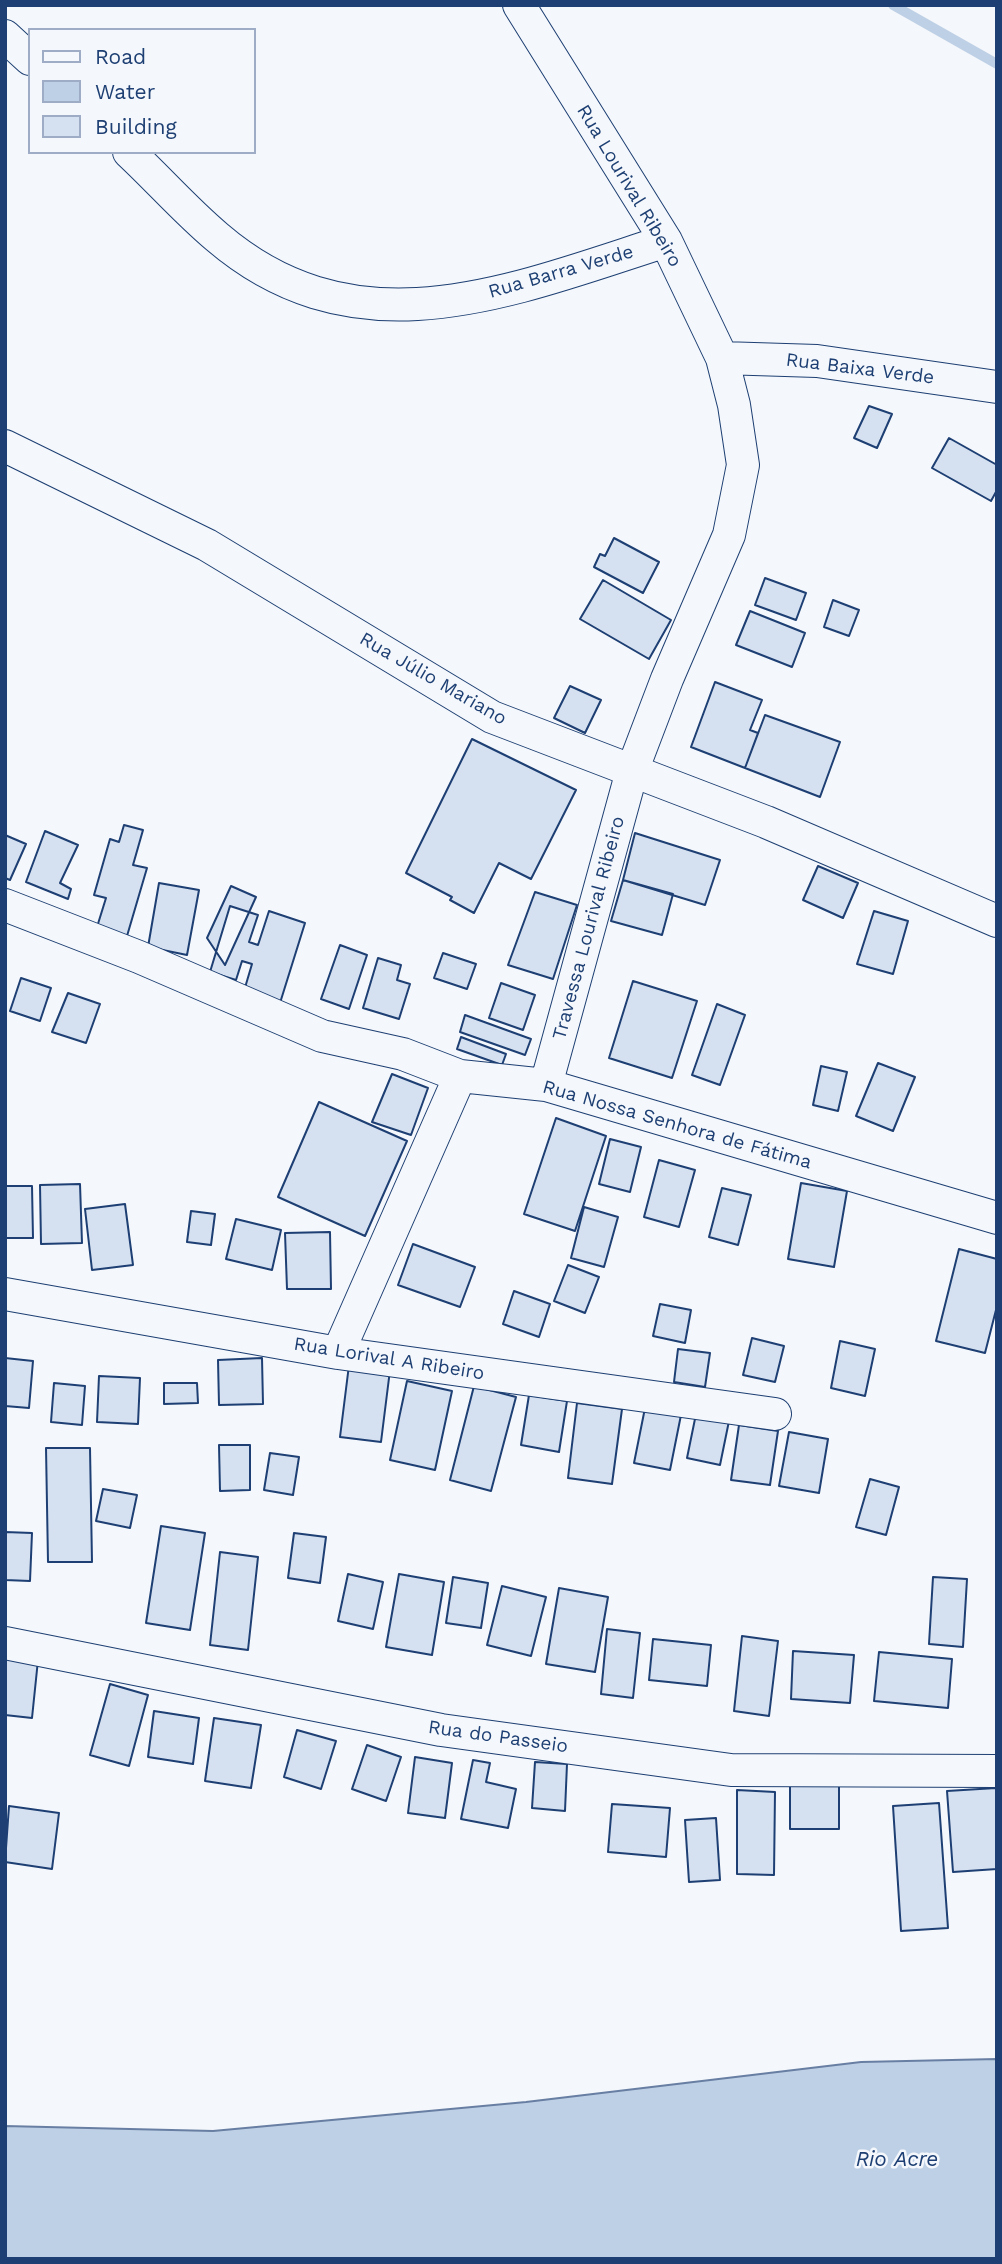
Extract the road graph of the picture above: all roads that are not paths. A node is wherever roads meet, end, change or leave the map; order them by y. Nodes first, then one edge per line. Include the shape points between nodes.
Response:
1 (519, 5) edge
2 (5, 36) edge
3 (28, 57) edge
4 (131, 154) edge
5 (666, 241) junction
6 (722, 358) junction
7 (997, 387) edge
8 (5, 446) edge
9 (632, 771) junction
10 (5, 905) edge
11 (997, 921) edge
12 (460, 1076) junction
13 (547, 1085) junction
14 (997, 1218) edge
15 (5, 1294) edge
16 (338, 1353) junction
17 (775, 1414) dead end
18 (5, 1643) edge
19 (997, 1771) edge

1 - 5 street, Rua Lourival Ribeiro
2 - 3 street
4 - 5 street, Rua Barra Verde via 218,238 263,268 311,293 360,304 448,302 513,290
5 - 6 street, Rua Lourival Ribeiro
6 - 7 street, Rua Baixa Verde via 829,363
6 - 9 street, Rua Lourival Ribeiro via 743,465 729,535
8 - 9 street, Rua Júlio Mariano via 207,545 492,717
9 - 11 street, Rua Júlio Mariano via 766,822
9 - 13 street, Travessa Lourival Ribeiro
10 - 12 street, Rua Nossa Senhora de Fátima via 322,1036 403,1054
12 - 13 street, Rua Nossa Senhora de Fátima
12 - 16 street
13 - 14 street, Rua Nossa Senhora de Fátima
15 - 16 street, Rua Lorival A Ribeiro
16 - 17 street, Rua Lorival A Ribeiro
18 - 19 street, Rua do Passeio via 441,1730 731,1770

